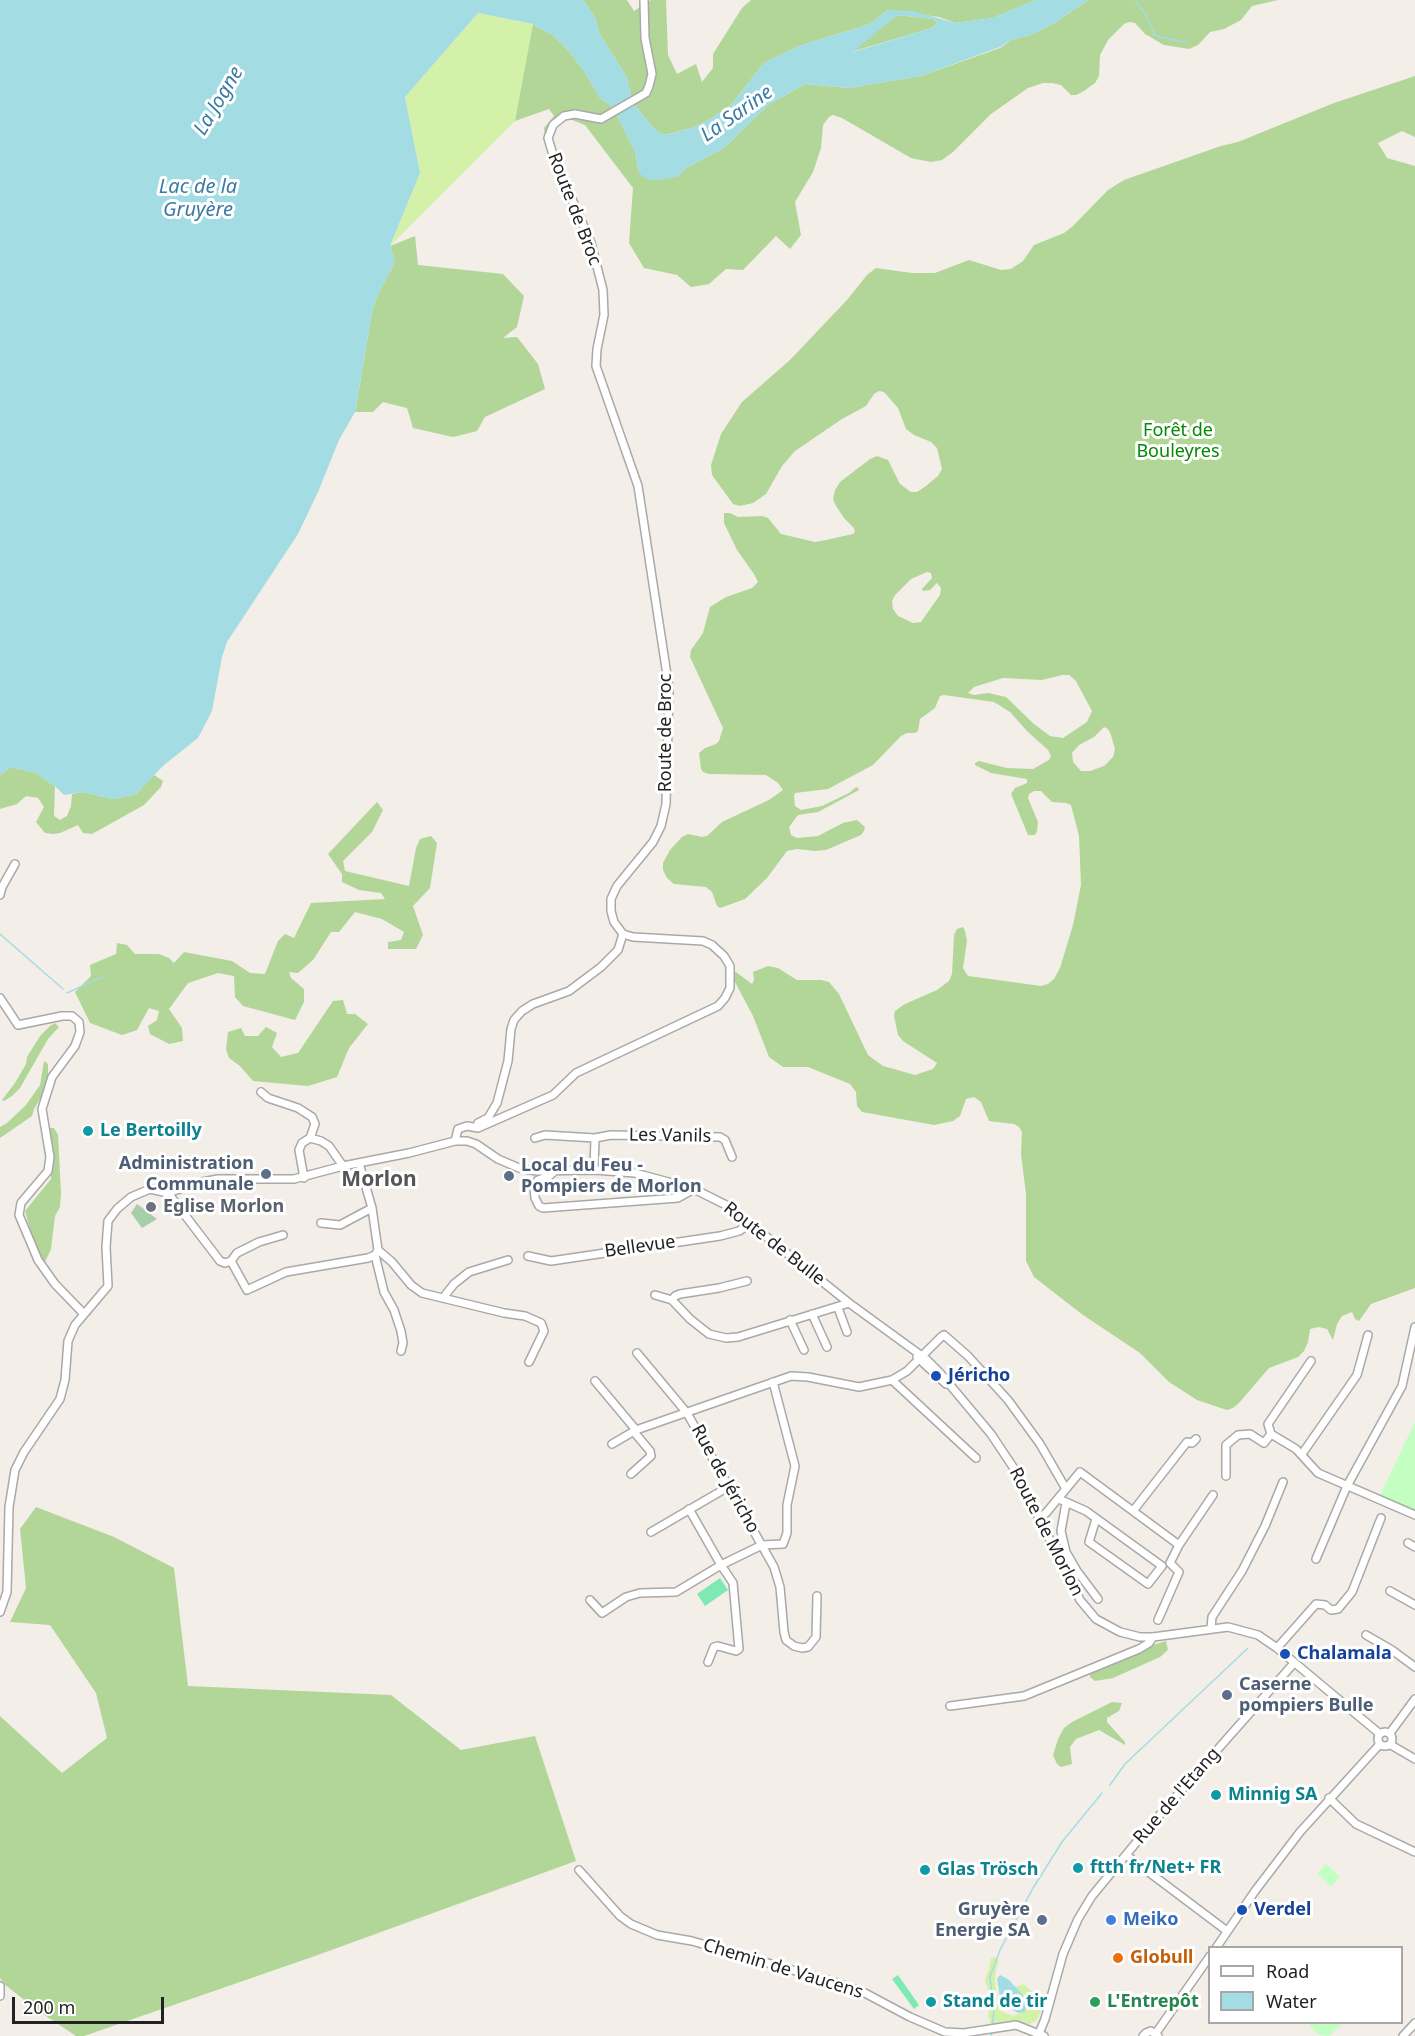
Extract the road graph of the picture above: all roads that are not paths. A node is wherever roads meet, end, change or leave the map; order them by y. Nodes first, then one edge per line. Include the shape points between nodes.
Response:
1 (644, 0) edge
2 (15, 864) dead end
3 (0, 895) edge
4 (622, 934) junction
5 (0, 998) edge
6 (261, 1092) dead end
7 (458, 1129) junction
8 (310, 1138) junction
9 (535, 1138) dead end
10 (595, 1138) junction
11 (455, 1141) junction
12 (732, 1157) dead end
13 (359, 1163) junction
14 (343, 1166) junction
15 (594, 1170) junction
16 (555, 1171) junction
17 (304, 1178) junction
18 (694, 1189) junction
19 (168, 1193) junction
20 (372, 1208) junction
21 (321, 1223) dead end
22 (751, 1223) junction
23 (283, 1235) dead end
24 (376, 1253) junction
25 (528, 1256) dead end
26 (508, 1260) dead end
27 (231, 1261) junction
28 (747, 1281) dead end
29 (655, 1295) dead end
30 (443, 1298) junction
31 (672, 1300) junction
32 (849, 1303) junction
33 (838, 1308) junction
34 (83, 1313) junction
35 (812, 1314) junction
36 (790, 1320) junction
37 (876, 1324) joint
38 (1415, 1326) edge
39 (848, 1332) dead end
40 (1368, 1335) dead end
41 (827, 1347) dead end
42 (804, 1350) dead end
43 (401, 1351) dead end
44 (637, 1353) dead end
45 (921, 1358) junction
46 (1311, 1361) dead end
47 (529, 1362) dead end
48 (892, 1380) junction
49 (596, 1381) dead end
50 (773, 1382) junction
51 (687, 1413) junction
52 (635, 1431) junction
53 (1271, 1434) junction
54 (1196, 1439) dead end
55 (612, 1444) dead end
56 (1302, 1454) junction
57 (976, 1458) dead end
58 (631, 1474) dead end
59 (1226, 1476) dead end
60 (1283, 1482) dead end
61 (728, 1486) junction
62 (1347, 1486) junction
63 (1066, 1489) junction
64 (1213, 1495) dead end
65 (1059, 1498) junction
66 (1066, 1503) junction
67 (689, 1509) junction
68 (1133, 1511) junction
69 (1415, 1515) edge
70 (1040, 1516) junction
71 (1382, 1518) dead end
72 (1096, 1519) junction
73 (651, 1532) dead end
74 (762, 1545) junction
75 (1179, 1545) junction
76 (1316, 1559) dead end
77 (721, 1565) junction
78 (1390, 1591) dead end
79 (817, 1596) dead end
80 (590, 1599) dead end
81 (1098, 1599) dead end
82 (1415, 1605) edge
83 (0, 1612) edge
84 (1158, 1620) dead end
85 (1211, 1628) junction
86 (1366, 1635) dead end
87 (1153, 1637) junction
88 (1277, 1648) junction
89 (708, 1662) dead end
90 (1294, 1663) junction
91 (1415, 1667) edge
92 (1415, 1699) edge
93 (950, 1706) dead end
94 (1390, 1733) junction
95 (1380, 1734) junction
96 (1380, 1744) junction
97 (1391, 1745) junction
98 (1415, 1759) edge
99 (1329, 1798) junction
100 (1415, 1852) edge
101 (1126, 1855) junction
102 (579, 1870) dead end
103 (1227, 1931) junction
104 (1217, 1946) edge
105 (1208, 1958) edge
106 (0, 1986) edge
107 (0, 1996) edge
108 (1415, 2023) edge
109 (1040, 2035) edge
110 (1157, 2035) edge
111 (1143, 2036) edge
112 (1403, 2036) edge

1 - 4 street, Route de Broc via 650,86 641,97 605,117 567,114 553,125 548,138 591,243 603,290 604,315 596,366 638,486 669,688 666,804 653,842 616,886 611,900 610,911
2 - 3 street
4 - 7 street via 618,950 601,967 569,991 519,1013 512,1024 497,1103 484,1121 465,1122
4 - 7 street via 712,945 730,966 730,988 725,998 717,1006 576,1073 554,1095 478,1128
5 - 34 street via 18,1025 62,1016 72,1016 79,1022 75,1046 52,1077 42,1108 50,1157 48,1171 21,1203 19,1215 38,1260
6 - 8 street via 312,1117 315,1124
7 - 11 street
8 - 14 street via 329,1146
8 - 17 street via 299,1150
9 - 10 street, Les Vanils
10 - 12 street, Les Vanils via 654,1134 720,1137
10 - 15 street
11 - 13 street
11 - 16 street, Route de Bulle via 476,1144 519,1168
13 - 14 street
13 - 20 street
14 - 17 street
15 - 16 street, Route de Bulle
15 - 18 street, Route de Bulle via 634,1173
16 - 18 street via 538,1179 534,1187 538,1206 678,1198
17 - 19 street via 218,1179
18 - 22 street, Route de Bulle
19 - 27 street via 220,1261
19 - 34 street via 150,1189 131,1197 108,1221 108,1286
20 - 21 street via 340,1225
20 - 24 street
22 - 25 street, Bellevue via 740,1231 709,1237 551,1261
22 - 32 street, Route de Bulle
23 - 27 street via 237,1253
24 - 27 street via 286,1272 247,1290
24 - 30 street via 392,1262 422,1293
24 - 43 street via 384,1292 402,1331
26 - 30 street via 469,1272
28 - 31 street via 680,1294
29 - 31 street
30 - 47 street via 541,1323 544,1331
31 - 36 street via 709,1334 726,1338
32 - 33 street
32 - 37 street, Route de Bulle
33 - 35 street
33 - 39 street
34 - 83 street via 68,1341 60,1399 15,1470 9,1507 6,1592
35 - 36 street
35 - 41 street
36 - 42 street
37 - 45 street, Route de Morlon
38 - 62 street via 1402,1386
40 - 56 street via 1357,1375
44 - 51 street, Rue de Jéricho
45 - 48 street
45 - 63 street via 944,1335 962,1350 1013,1407
45 - 70 street, Route de Morlon via 991,1434
46 - 53 street via 1268,1424
48 - 50 street via 860,1387 791,1376
48 - 57 street
49 - 52 street
50 - 51 street
50 - 74 street via 795,1466 783,1544
51 - 52 street, Rue de Jéricho
51 - 61 street, Rue de Jéricho
52 - 55 street, Rue de Jéricho
52 - 58 street via 651,1456
53 - 56 street
53 - 59 street via 1264,1443 1246,1433 1238,1434 1226,1445
54 - 68 street via 1187,1443
56 - 62 street via 1318,1473
60 - 85 street via 1242,1571 1212,1617
61 - 67 street
61 - 74 street, Rue de Jéricho
62 - 69 street
62 - 76 street
63 - 65 street
63 - 68 street via 1080,1472
64 - 75 street
65 - 66 street
65 - 70 street
66 - 72 street
66 - 81 street via 1061,1530 1066,1552
67 - 73 street
67 - 77 street
68 - 75 street
70 - 87 street, Route de Morlon via 1080,1600 1092,1614 1120,1632
71 - 88 street via 1352,1592 1338,1609 1316,1604
72 - 72 street via 1162,1566 1148,1584 1089,1542
74 - 77 street, Rue de Jéricho
74 - 79 street, Rue de Jéricho via 780,1587 786,1640 794,1646 808,1647 816,1637
75 - 84 street via 1170,1563 1179,1572
77 - 80 street, Rue de Jéricho via 676,1592 640,1593 602,1613
77 - 89 street via 733,1583 739,1649 714,1647
78 - 82 street
85 - 87 street, Route de Morlon
85 - 88 street, Route de Morlon via 1249,1631
86 - 91 street
87 - 93 street via 1139,1648 1024,1696
88 - 90 street, Route de Morlon
90 - 95 street, Route de Morlon
90 - 101 street, Rue de l'Etang
92 - 94 street
94 - 95 street
94 - 97 street
95 - 96 street
96 - 97 street
96 - 99 street
97 - 98 street
99 - 100 street via 1356,1824
99 - 103 street
101 - 103 street
101 - 109 street, Rue de l'Etang via 1092,1896 1072,1931
102 - 109 street, Chemin de Vaucens via 620,1916 657,1935 692,1941 863,1992 945,2032 1019,2026
103 - 104 street
105 - 110 street
106 - 107 street
108 - 112 street
110 - 111 street via 1148,2031

